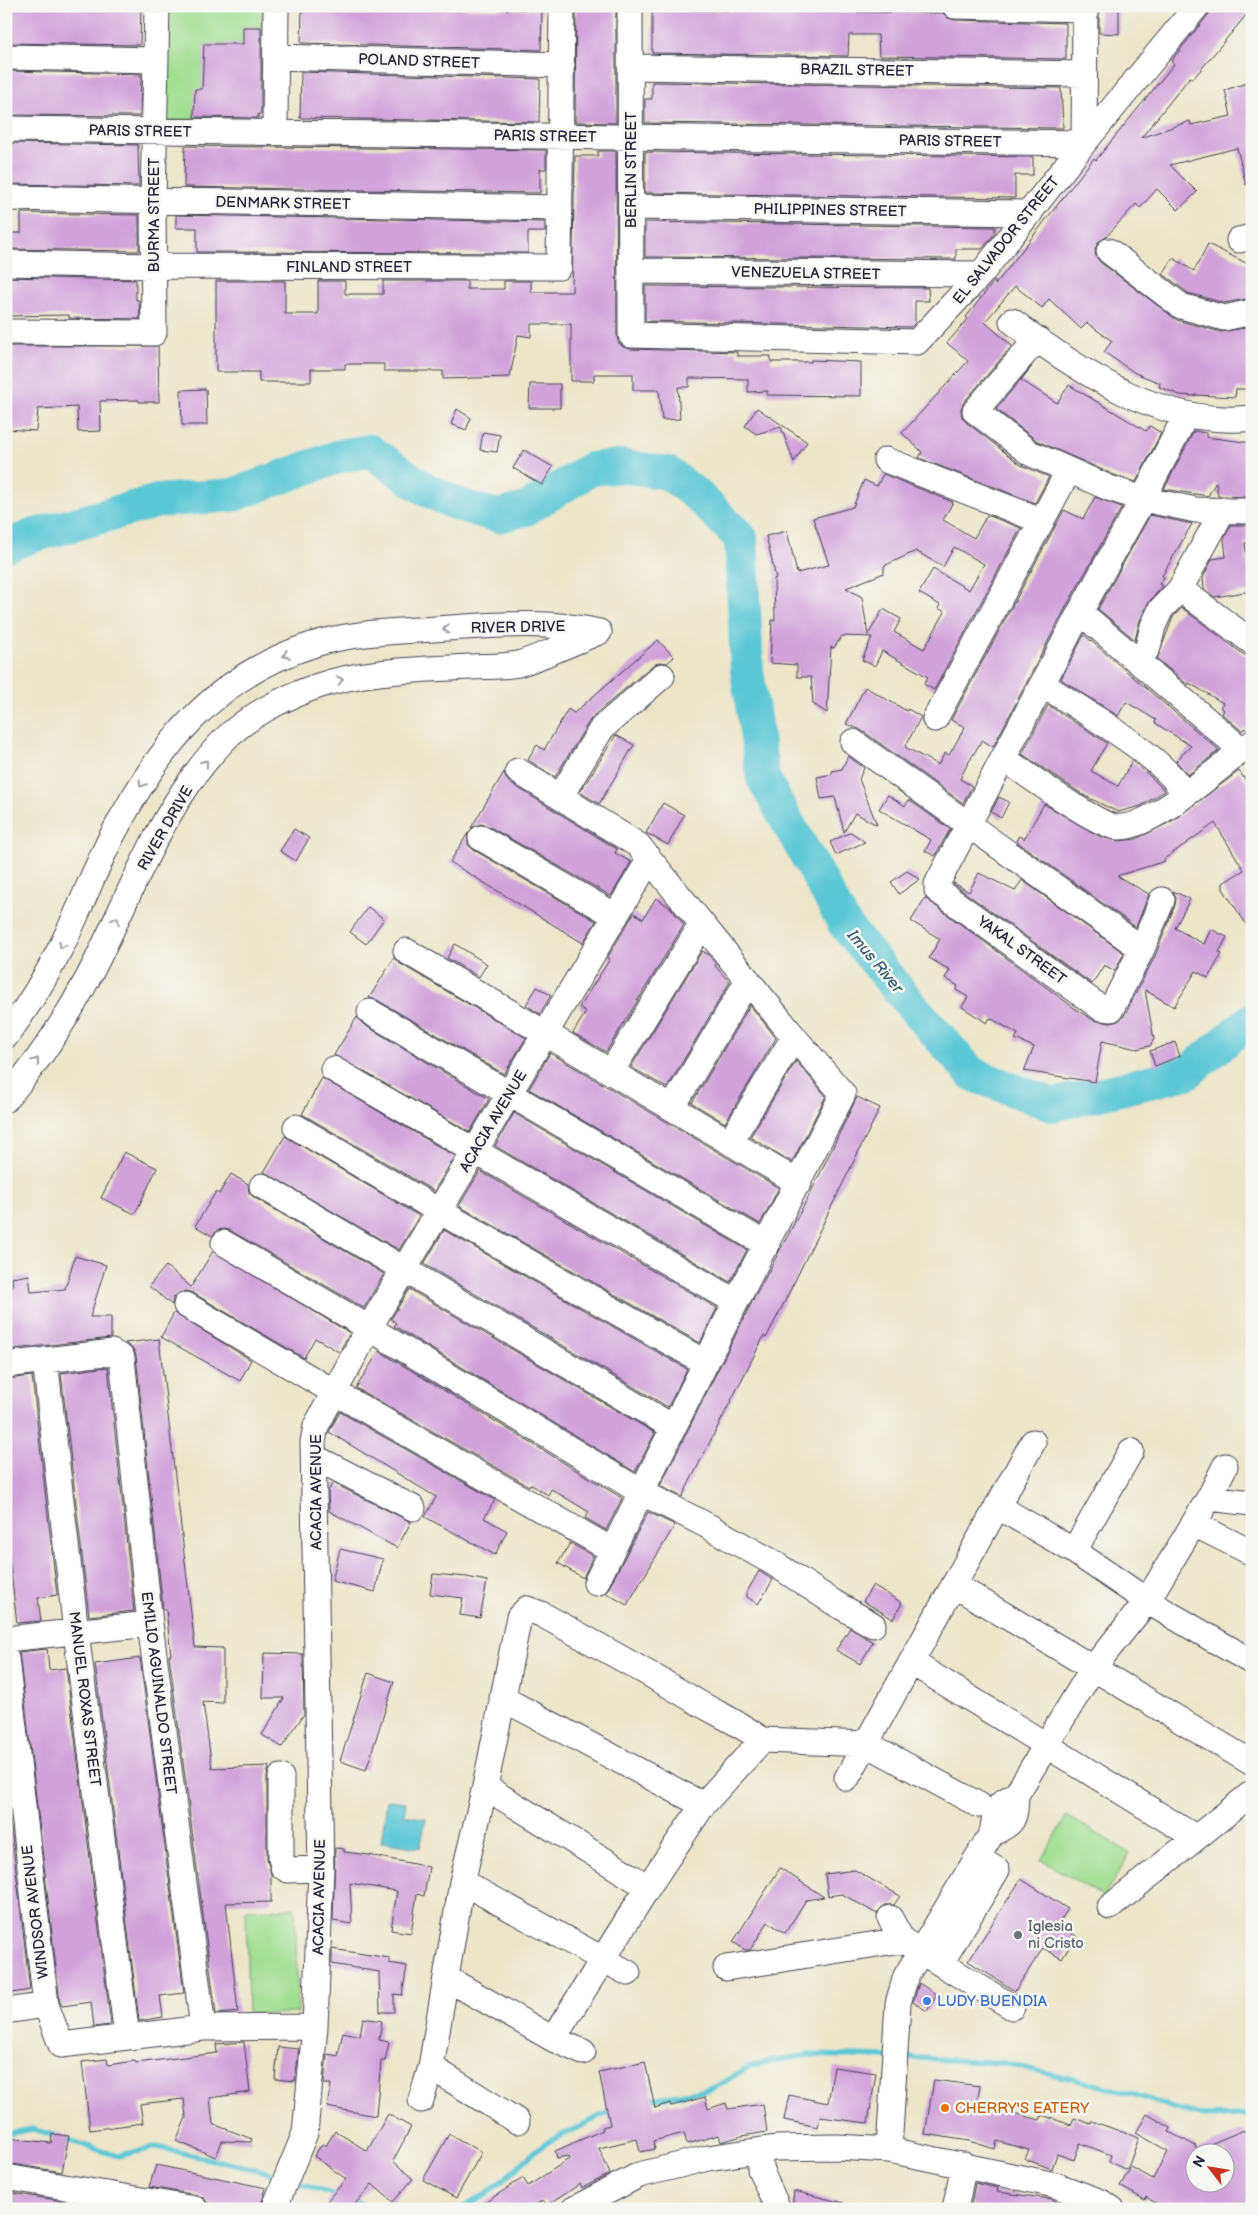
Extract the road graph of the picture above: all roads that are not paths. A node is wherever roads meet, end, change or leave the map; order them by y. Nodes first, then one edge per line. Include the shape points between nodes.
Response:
1 (157, 6) edge
2 (276, 6) edge
3 (562, 6) edge
4 (630, 6) edge
5 (955, 6) edge
6 (1197, 6) edge
7 (1085, 7) edge
8 (6, 57) edge
9 (276, 57) junction
10 (156, 60) junction
11 (562, 65) junction
12 (630, 67) junction
13 (1084, 74) junction
14 (6, 129) edge
15 (154, 131) junction
16 (275, 132) junction
17 (561, 136) junction
18 (630, 137) junction
19 (1084, 143) junction
20 (6, 198) edge
21 (153, 201) junction
22 (631, 207) junction
23 (560, 208) junction
24 (1030, 213) junction
25 (1109, 250) dead end
26 (6, 263) edge
27 (154, 266) junction
28 (631, 271) junction
29 (981, 274) junction
30 (1252, 312) edge
31 (1012, 321) dead end
32 (6, 332) edge
33 (631, 335) joint
34 (1036, 340) junction
35 (1186, 415) junction
36 (1252, 418) edge
37 (886, 460) dead end
38 (1069, 470) junction
39 (1143, 498) junction
40 (1223, 510) junction
41 (1252, 511) edge
42 (1042, 521) junction
43 (1180, 589) junction
44 (1080, 612) junction
45 (1252, 642) edge
46 (1139, 662) junction
47 (662, 676) dead end
48 (1042, 684) junction
49 (935, 719) dead end
50 (853, 742) dead end
51 (1247, 746) edge
52 (1003, 758) junction
53 (518, 771) dead end
54 (1184, 794) junction
55 (560, 796) junction
56 (968, 825) junction
57 (481, 838) dead end
58 (649, 860) junction
59 (1162, 900) dead end
60 (616, 916) junction
61 (702, 924) junction
62 (1142, 949) junction
63 (406, 950) dead end
64 (748, 980) junction
65 (370, 1012) dead end
66 (545, 1033) junction
67 (6, 1036) edge
68 (794, 1037) junction
69 (333, 1069) dead end
70 (611, 1072) junction
71 (509, 1094) junction
72 (6, 1099) edge
73 (672, 1108) junction
74 (296, 1126) dead end
75 (730, 1142) junction
76 (474, 1152) junction
77 (799, 1183) junction
78 (262, 1186) dead end
79 (439, 1211) junction
80 (224, 1243) dead end
81 (767, 1244) junction
82 (404, 1269) junction
83 (736, 1302) junction
84 (186, 1305) dead end
85 (369, 1328) junction
86 (45, 1360) junction
87 (706, 1363) junction
88 (6, 1365) edge
89 (334, 1392) junction
90 (674, 1427) junction
91 (1033, 1442) dead end
92 (1131, 1451) dead end
93 (314, 1457) junction
94 (1225, 1466) dead end
95 (641, 1492) junction
96 (1209, 1498) junction
97 (1252, 1503) edge
98 (997, 1506) junction
99 (413, 1508) dead end
100 (1194, 1524) junction
101 (612, 1550) junction
102 (1074, 1551) junction
103 (1252, 1554) edge
104 (596, 1583) dead end
105 (954, 1585) junction
106 (1147, 1601) junction
107 (150, 1624) junction
108 (873, 1625) dead end
109 (76, 1632) junction
110 (6, 1639) edge
111 (6, 1658) edge
112 (911, 1662) junction
113 (1252, 1662) edge
114 (1093, 1668) junction
115 (502, 1698) junction
116 (762, 1740) junction
117 (867, 1744) junction
118 (1046, 1746) junction
119 (1252, 1763) edge
120 (281, 1777) dead end
121 (847, 1778) dead end
122 (485, 1787) junction
123 (1252, 1793) edge
124 (703, 1805) junction
125 (979, 1805) dead end
126 (1195, 1837) junction
127 (321, 1868) junction
128 (462, 1882) junction
129 (648, 1887) junction
130 (1110, 1907) dead end
131 (914, 1943) junction
132 (604, 1959) junction
133 (726, 1968) dead end
134 (628, 1973) dead end
135 (446, 1978) junction
136 (46, 2005) junction
137 (1012, 2007) dead end
138 (6, 2011) edge
139 (315, 2027) junction
140 (203, 2028) junction
141 (127, 2037) junction
142 (553, 2040) junction
143 (583, 2052) dead end
144 (431, 2066) junction
145 (421, 2100) dead end
146 (517, 2121) dead end
147 (889, 2150) junction
148 (760, 2151) junction
149 (964, 2164) junction
150 (6, 2177) edge
151 (278, 2200) edge
152 (196, 2209) edge
153 (574, 2209) edge
154 (778, 2209) edge
155 (955, 2209) edge
156 (1112, 2209) edge

1 - 10 street, BURMA STREET
2 - 9 street
3 - 11 street, FINLAND STREET
4 - 12 street, BERLIN STREET
5 - 7 street
6 - 19 street, EL SALVADOR STREET
7 - 13 street
8 - 10 street
9 - 11 street, POLAND STREET
9 - 16 street
10 - 15 street, BURMA STREET
11 - 17 street, FINLAND STREET
12 - 13 street, BRAZIL STREET
12 - 18 street, BERLIN STREET
13 - 19 street
14 - 15 street, PARIS STREET
15 - 16 street, PARIS STREET
15 - 21 street, BURMA STREET
16 - 17 street, PARIS STREET
17 - 18 street, PARIS STREET
17 - 23 street, FINLAND STREET
18 - 19 street, PARIS STREET
18 - 22 street, BERLIN STREET
19 - 24 street, EL SALVADOR STREET
20 - 21 street, DENMARK STREET
21 - 23 street, DENMARK STREET
21 - 27 street, BURMA STREET
22 - 24 street, PHILIPPINES STREET
22 - 28 street, BERLIN STREET
23 - 27 street, FINLAND STREET via 559,268
24 - 29 street, EL SALVADOR STREET
25 - 30 street via 1181,306 1224,318
26 - 27 street, FINLAND STREET
27 - 32 street, BURMA STREET via 154,333
28 - 29 street, VENEZUELA STREET
28 - 33 street, BERLIN STREET
29 - 33 street, EL SALVADOR STREET via 917,342
31 - 34 street
34 - 35 street via 1114,388
34 - 38 street via 975,411 1030,453
35 - 36 street via 1229,421
35 - 39 street
37 - 42 street
38 - 39 street via 1109,488
38 - 42 street
39 - 40 street via 1196,510
39 - 44 street
40 - 41 street
40 - 43 street
42 - 49 street
43 - 45 street
43 - 46 street via 1161,609 1148,647
44 - 46 street
44 - 48 street
46 - 51 street
47 - 55 street via 602,728
48 - 52 street
48 - 54 street via 1143,751 1176,780
50 - 56 street
51 - 54 street
52 - 54 street via 1096,819 1117,827 1137,823
52 - 56 street
53 - 55 street
55 - 58 street via 638,845
56 - 62 street
56 - 62 street, YAKAL STREET via 937,884 938,890 1101,1008 1111,1009
57 - 60 street
58 - 60 street, ACACIA AVENUE
58 - 61 street
59 - 62 street
60 - 66 street, ACACIA AVENUE
61 - 64 street
61 - 70 street
63 - 66 street
64 - 68 street
64 - 73 street
65 - 71 street
66 - 70 street
66 - 71 street, ACACIA AVENUE
72 -> 67 street, RIVER DRIVE via 69,1012 148,855 185,791 224,740 247,721 296,695 346,678 517,664 598,632 535,624 384,632 351,637 285,655 225,689 196,713 171,742 128,807 61,947 30,1004
68 - 75 street
68 - 77 street via 844,1094
69 - 76 street
70 - 73 street
71 - 76 street, ACACIA AVENUE
71 - 81 street
73 - 75 street
74 - 79 street
75 - 77 street
76 - 79 street, ACACIA AVENUE
76 - 83 street
77 - 81 street
78 - 82 street
79 - 82 street, ACACIA AVENUE
79 - 87 street
80 - 85 street
81 - 83 street
82 - 85 street, ACACIA AVENUE
82 - 90 street
83 - 87 street
84 - 89 street
85 - 89 street, ACACIA AVENUE
85 - 95 street
86 - 88 street
86 - 107 street, EMILIO AGUINALDO STREET via 112,1352 122,1358
86 - 109 street, MANUEL ROXAS STREET
87 - 90 street
89 - 93 street, ACACIA AVENUE via 316,1426
89 - 101 street
90 - 95 street
91 - 98 street
92 - 102 street
93 - 99 street
93 - 127 street, ACACIA AVENUE
94 - 96 street
95 - 101 street
95 - 108 street via 772,1562
96 - 97 street
96 - 100 street
98 - 102 street
98 - 105 street
100 - 103 street
100 - 106 street
101 - 104 street
102 - 106 street
105 - 112 street
105 - 114 street
106 - 113 street
106 - 114 street
107 - 109 street
107 - 140 street, EMILIO AGUINALDO STREET
109 - 110 street
109 - 141 street, MANUEL ROXAS STREET
111 - 136 street, WINDSOR AVENUE
112 - 117 street
112 - 118 street
114 - 118 street
114 - 119 street
115 - 116 street via 519,1617 528,1608
115 - 122 street
115 - 124 street
116 - 117 street
116 - 124 street
117 - 121 street
117 - 125 street
118 - 126 street
118 - 131 street via 1016,1795 999,1805 992,1833 977,1858
120 - 127 street via 283,1867 288,1870
122 - 128 street
122 - 129 street
123 - 126 street
124 - 129 street
126 - 130 street
127 - 139 street, ACACIA AVENUE
128 - 132 street
128 - 135 street
129 - 132 street
131 - 133 street
131 - 137 street
131 - 147 street via 898,2003
132 - 134 street
132 - 142 street
135 - 142 street
135 - 144 street
136 - 138 street
136 - 141 street, WINDSOR AVENUE via 61,2044
139 - 140 street
139 - 151 street, ACACIA AVENUE via 305,2133
140 - 141 street
142 - 143 street
144 - 145 street
144 - 146 street
147 - 148 street via 837,2147
147 - 149 street
148 - 153 street via 708,2158 639,2175
148 - 154 street via 760,2169
149 - 155 street
149 - 156 street via 1055,2185
150 - 152 street

